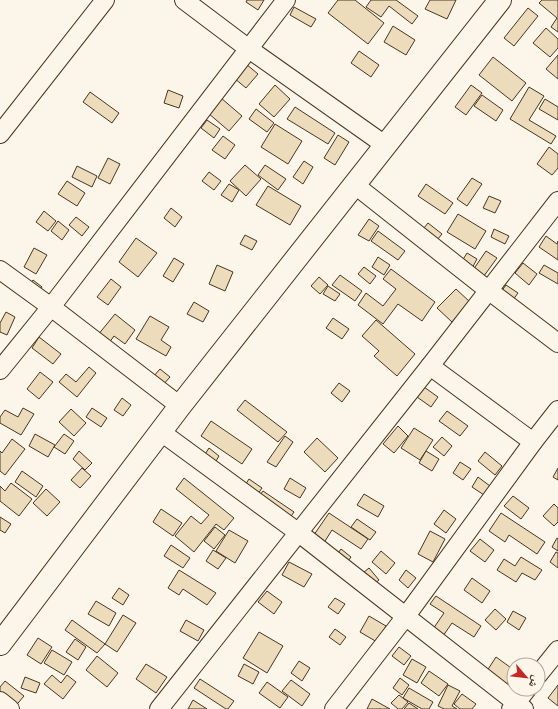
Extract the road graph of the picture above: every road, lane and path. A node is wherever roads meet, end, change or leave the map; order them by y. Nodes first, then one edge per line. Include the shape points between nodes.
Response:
1 (105, 0) edge
2 (184, 0) edge
3 (286, 0) edge
4 (500, 0) edge
5 (249, 49) junction
6 (0, 134) edge
7 (385, 145) junction
8 (355, 185) junction
9 (558, 201) edge
10 (0, 270) edge
11 (488, 290) junction
12 (51, 307) junction
13 (558, 343) edge
14 (430, 366) junction
15 (0, 370) edge
16 (180, 406) junction
17 (558, 410) edge
18 (161, 432) junction
19 (533, 442) junction
20 (299, 533) junction
21 (406, 616) junction
22 (0, 644) edge
23 (558, 650) edge
24 (546, 665) edge
25 (0, 701) edge
26 (520, 702) edge
27 (10, 709) edge
28 (159, 709) edge
29 (334, 709) edge

1 - 6 street
2 - 5 street
3 - 5 street
4 - 7 street
5 - 7 street
5 - 12 street
7 - 8 street
8 - 11 street
8 - 16 street
9 - 11 street
10 - 12 street
11 - 13 street
11 - 14 street
12 - 15 street
12 - 16 street
14 - 19 street
14 - 20 street
16 - 18 street
17 - 19 street
18 - 20 street
18 - 22 street
19 - 21 street
20 - 21 street
20 - 28 street
21 - 26 street
21 - 29 street
23 - 24 street
25 - 27 street

